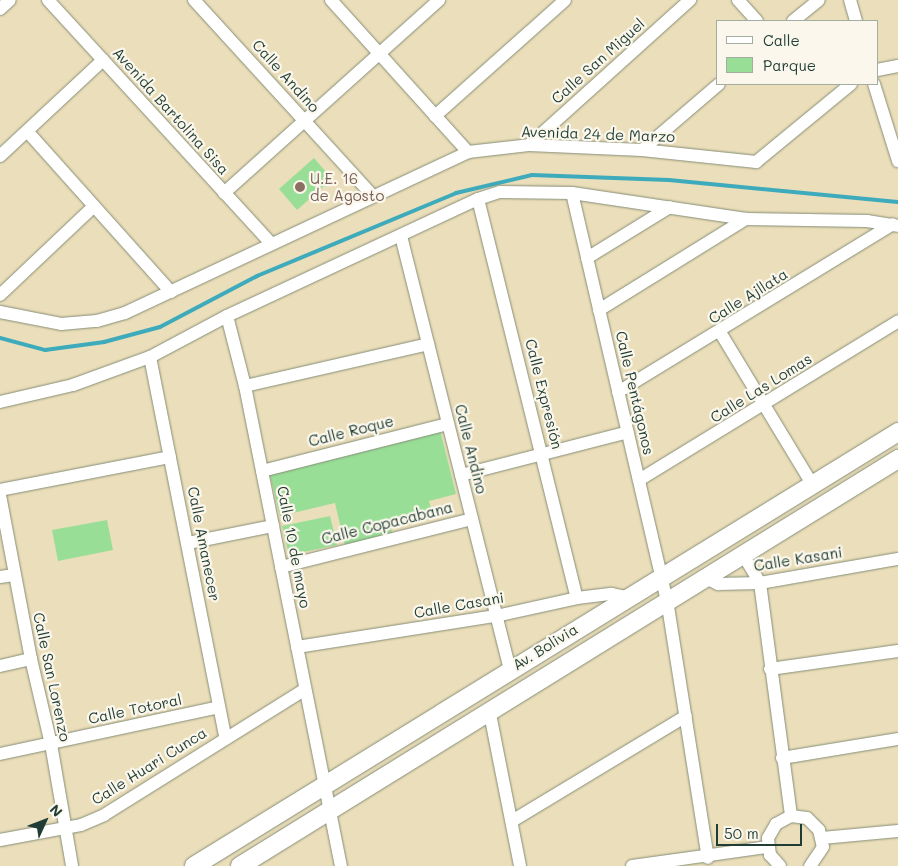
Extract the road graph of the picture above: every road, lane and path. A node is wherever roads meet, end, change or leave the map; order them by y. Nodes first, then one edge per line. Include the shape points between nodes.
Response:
1 (10, 0) edge
2 (48, 0) edge
3 (194, 0) edge
4 (331, 0) edge
5 (439, 0) edge
6 (565, 0) edge
7 (690, 0) edge
8 (738, 0) edge
9 (819, 0) edge
10 (850, 0) edge
11 (0, 9) edge
12 (756, 20) edge
13 (794, 20) edge
14 (856, 20) edge
15 (379, 54) junction
16 (103, 60) junction
17 (898, 66) edge
18 (878, 70) edge
19 (718, 85) edge
20 (850, 85) edge
21 (874, 85) edge
22 (436, 116) junction
23 (304, 121) junction
24 (27, 131) junction
25 (528, 145) junction
26 (642, 150) junction
27 (468, 152) junction
28 (0, 156) edge
29 (898, 160) edge
30 (224, 193) junction
31 (572, 193) junction
32 (373, 196) junction
33 (478, 199) junction
34 (94, 206) junction
35 (670, 207) junction
36 (746, 220) junction
37 (896, 225) edge
38 (401, 236) junction
39 (270, 243) junction
40 (587, 258) junction
41 (170, 292) junction
42 (0, 296) edge
43 (599, 310) junction
44 (0, 312) edge
45 (227, 316) junction
46 (898, 321) edge
47 (720, 332) junction
48 (428, 344) junction
49 (150, 357) junction
50 (245, 386) junction
51 (618, 392) junction
52 (0, 402) edge
53 (764, 405) junction
54 (448, 424) junction
55 (628, 432) junction
56 (898, 432) edge
57 (542, 454) junction
58 (170, 457) junction
59 (898, 459) edge
60 (262, 471) junction
61 (461, 475) junction
62 (639, 480) junction
63 (812, 484) junction
64 (0, 490) edge
65 (0, 495) edge
66 (472, 519) junction
67 (273, 526) junction
68 (188, 543) junction
69 (742, 553) junction
70 (898, 559) edge
71 (281, 567) junction
72 (14, 575) junction
73 (662, 575) junction
74 (0, 577) edge
75 (704, 577) junction
76 (760, 583) junction
77 (626, 597) junction
78 (577, 598) junction
79 (667, 600) junction
80 (496, 616) junction
81 (297, 647) junction
82 (898, 651) edge
83 (31, 659) junction
84 (0, 666) edge
85 (510, 669) junction
86 (770, 669) junction
87 (304, 690) junction
88 (219, 708) junction
89 (490, 714) junction
90 (686, 716) junction
91 (225, 737) junction
92 (898, 739) edge
93 (51, 744) junction
94 (0, 754) edge
95 (782, 758) junction
96 (323, 786) junction
97 (329, 813) junction
98 (790, 816) junction
99 (512, 821) junction
100 (65, 828) junction
101 (898, 831) edge
102 (822, 838) junction
103 (0, 840) edge
104 (768, 847) junction
105 (708, 858) junction
106 (72, 866) edge
107 (194, 866) edge
108 (240, 866) edge
109 (341, 866) edge
110 (520, 866) edge
111 (632, 866) edge
112 (780, 866) edge
113 (810, 866) edge

1 - 11 street
2 - 16 street, Avenida Bartolina Sisa
3 - 23 street, Calle Andino
4 - 15 street
5 - 15 street
6 - 22 street
7 - 25 street, Calle San Miguel
8 - 12 street
9 - 13 street
10 - 14 street
15 - 22 street
15 - 23 street
16 - 24 street
16 - 30 street, Avenida Bartolina Sisa
17 - 18 street
19 - 26 street
20 - 26 street, Avenida 24 de Marzo via 756,162
21 - 29 street
22 - 27 street
23 - 30 street
23 - 32 street, Calle Andino
24 - 28 street
24 - 34 street
25 - 26 street, Avenida 24 de Marzo
25 - 27 street, Avenida 24 de Marzo
27 - 32 street, Avenida 24 de Marzo
30 - 39 street, Avenida Bartolina Sisa
31 - 33 street via 521,190
31 - 35 street
31 - 40 street, Calle Pentágonos
32 - 39 street, Avenida 24 de Marzo
33 - 38 street
33 - 57 street, Calle Expresión
34 - 41 street
34 - 42 street
35 - 36 street
35 - 40 street
36 - 37 street
36 - 43 street
37 - 47 street, Calle Ajllata
38 - 45 street
38 - 48 street, Calle Andino
39 - 41 street, Avenida 24 de Marzo
40 - 43 street, Calle Pentágonos
41 - 44 street, Avenida 24 de Marzo via 125,313 85,323 48,323
43 - 51 street, Calle Pentágonos
45 - 49 street
45 - 50 street, Calle 10 de mayo
46 - 53 street, Calle Las Lomas
47 - 51 street, Calle Ajllata
47 - 53 street
48 - 50 street
48 - 54 street, Calle Andino
49 - 52 street via 73,385
49 - 58 street, Calle Amanecer
50 - 60 street, Calle 10 de mayo
51 - 55 street, Calle Pentágonos
53 - 62 street, Calle Las Lomas
53 - 63 street
54 - 60 street, Calle Roque
54 - 61 street, Calle Andino
55 - 57 street
55 - 62 street, Calle Pentágonos
56 - 63 street, Av. Bolivia
57 - 61 street
57 - 78 street, Calle Expresión
58 - 64 street
58 - 68 street, Calle Amanecer
59 - 69 street, Av. Bolivia
60 - 67 street, Calle 10 de mayo
61 - 66 street, Calle Andino
62 - 73 street, Calle Pentágonos
63 - 73 street, Av. Bolivia
65 - 72 street, Calle San Lorenzo
66 - 71 street, Calle Copacabana
66 - 80 street, Calle Andino
67 - 68 street
67 - 71 street, Calle 10 de mayo
68 - 88 street, Calle Amanecer
69 - 75 street, Av. Bolivia
69 - 76 street
70 - 76 street, Calle Kasani
71 - 81 street, Calle 10 de mayo
72 - 74 street
72 - 83 street, Calle San Lorenzo
73 - 77 street, Av. Bolivia
73 - 79 street, Calle Pentágonos
75 - 76 street, Calle Kasani via 718,584
75 - 79 street, Av. Bolivia
76 - 86 street
77 - 78 street, Calle Casani via 612,594
77 - 85 street, Av. Bolivia
78 - 80 street, Calle Casani
79 - 89 street, Av. Bolivia
79 - 90 street, Calle Pentágonos
80 - 81 street, Calle Casani
80 - 85 street, Calle Andino
81 - 87 street, Calle 10 de mayo
82 - 86 street
83 - 84 street
83 - 93 street, Calle San Lorenzo
85 - 96 street, Av. Bolivia
86 - 95 street
87 - 91 street, Calle Huari Cunca
87 - 96 street, Calle 10 de mayo
88 - 91 street, Calle Amanecer
88 - 93 street, Calle Totoral
89 - 97 street, Av. Bolivia
89 - 99 street
90 - 99 street
90 - 105 street, Calle Pentágonos
91 - 100 street, Calle Huari Cunca via 104,814
92 - 95 street
93 - 94 street, Calle Totoral
93 - 100 street, Calle San Lorenzo
95 - 98 street
96 - 97 street
96 - 107 street, Av. Bolivia
97 - 108 street, Av. Bolivia
97 - 109 street
98 - 102 street via 807,818
98 - 104 street via 782,818 770,830
99 - 110 street
100 - 103 street, Calle Huari Cunca
100 - 106 street, Calle San Lorenzo
101 - 102 street
102 - 113 street via 820,856
104 - 105 street
104 - 112 street
105 - 111 street

